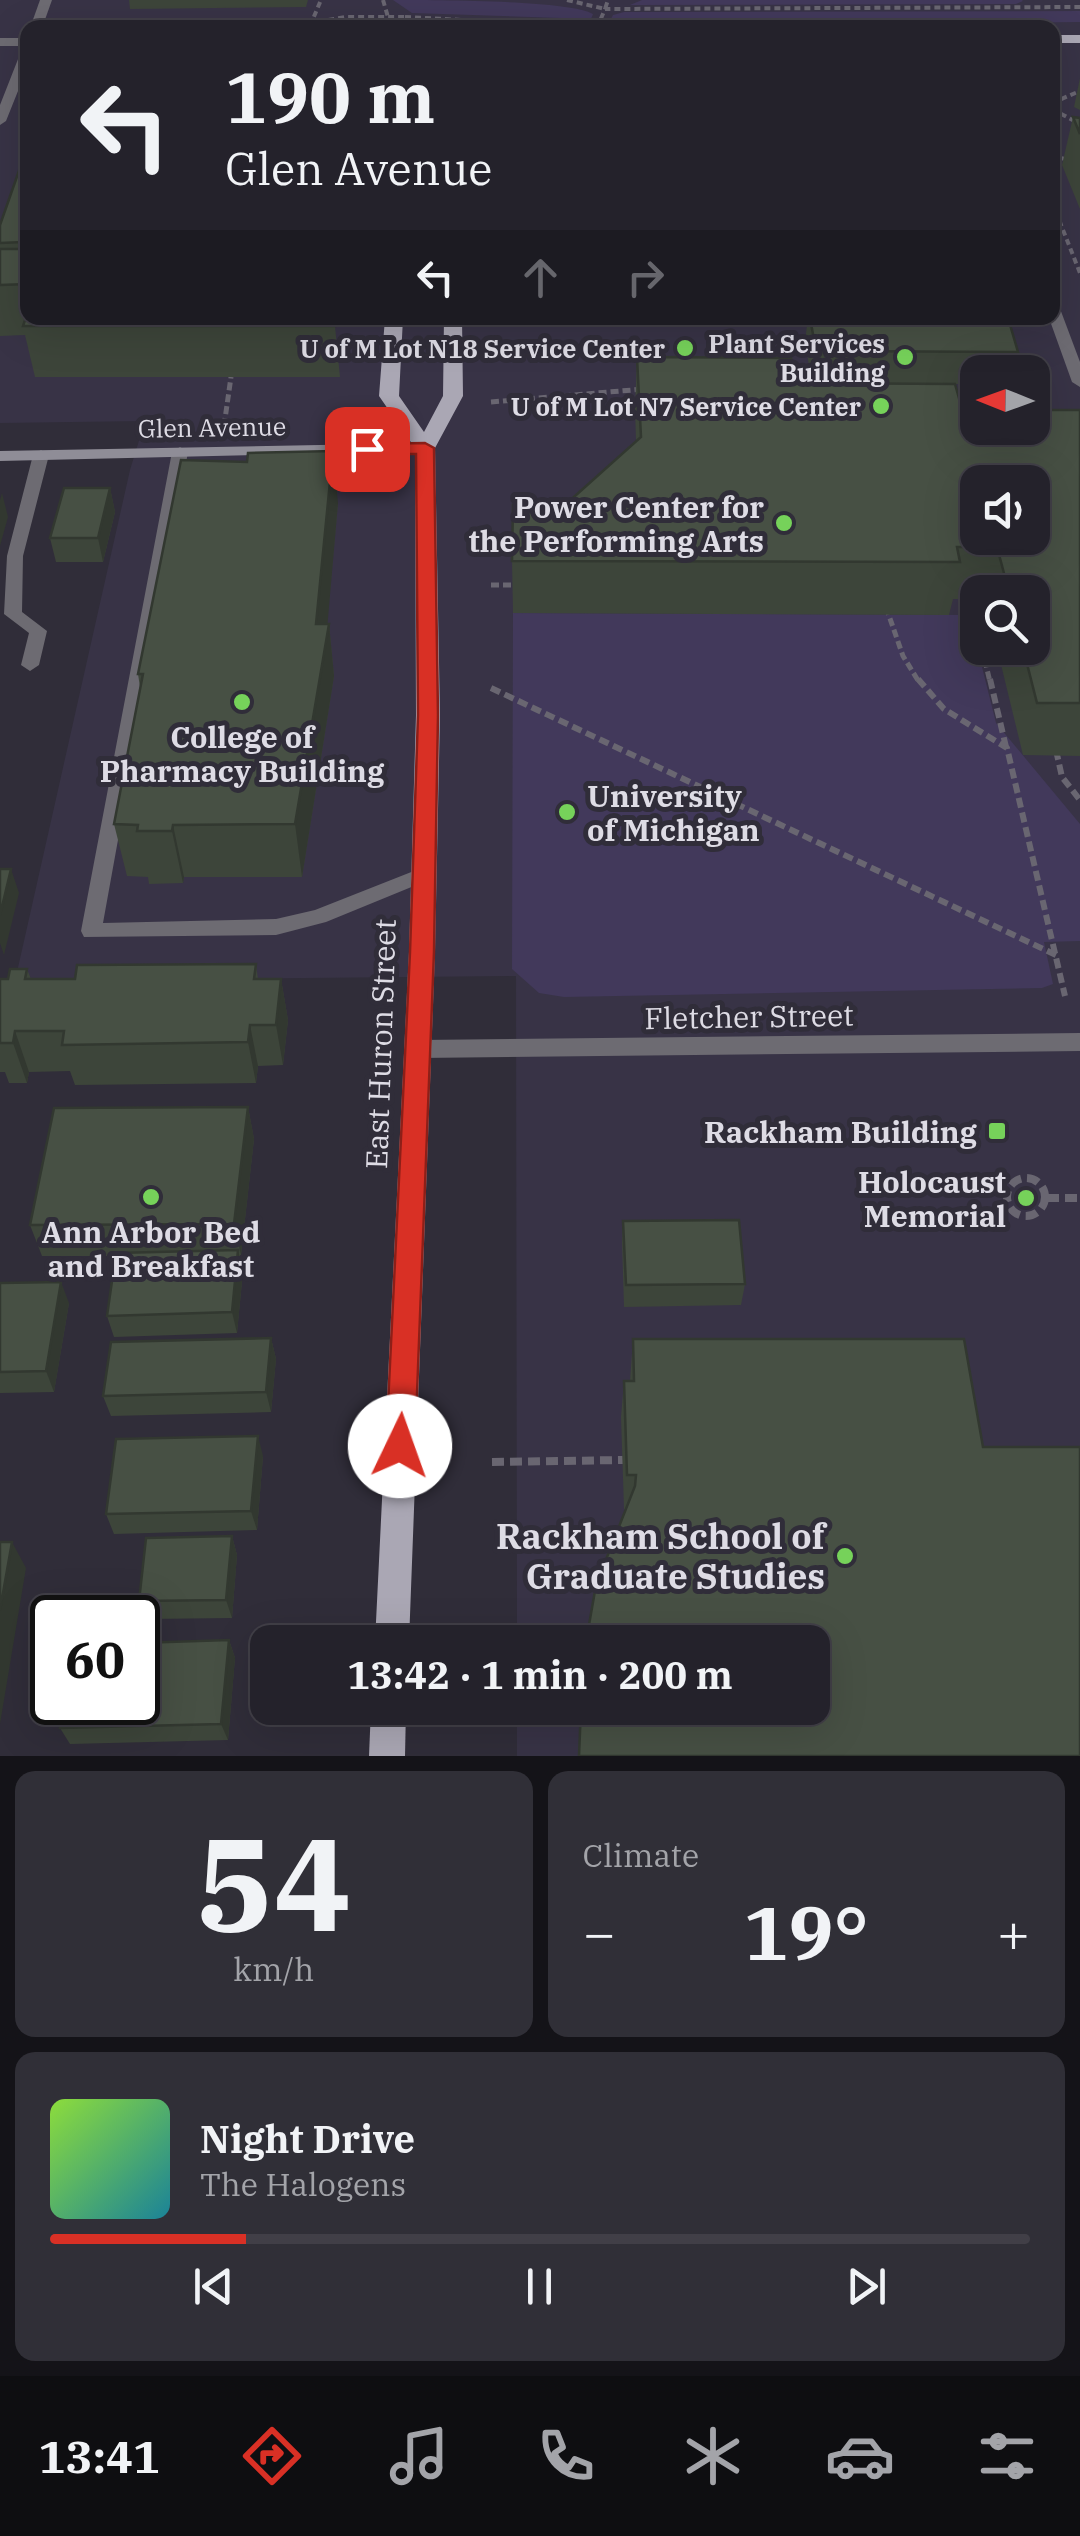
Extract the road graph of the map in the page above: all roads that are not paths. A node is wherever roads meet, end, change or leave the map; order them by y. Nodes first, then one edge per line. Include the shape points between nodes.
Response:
1 (20, 68) edge
2 (0, 122) edge
3 (394, 325) edge
4 (453, 325) edge
5 (1059, 325) edge
6 (1080, 382) edge
7 (425, 448) junction
8 (180, 452) junction
9 (41, 455) junction
10 (0, 456) edge
11 (7, 556) edge
12 (30, 664) dead end
13 (424, 874) junction
14 (1080, 1042) edge
15 (419, 1049) junction
16 (393, 1625) edge
17 (389, 1725) edge
18 (388, 1756) edge

1 - 2 street
3 - 7 main road via 389,396
4 - 7 main road, East Huron Street via 453,396
5 - 6 street
7 - 8 main road, Glen Avenue
7 - 13 main road, East Huron Street
8 - 9 main road, Glen Avenue
8 - 13 street via 91,931 276,927
9 - 10 main road, Glen Avenue
9 - 11 street
11 - 12 street via 14,614 38,630
13 - 15 main road, East Huron Street
14 - 15 street, Fletcher Street
15 - 16 main road, East Huron Street
17 - 18 main road

